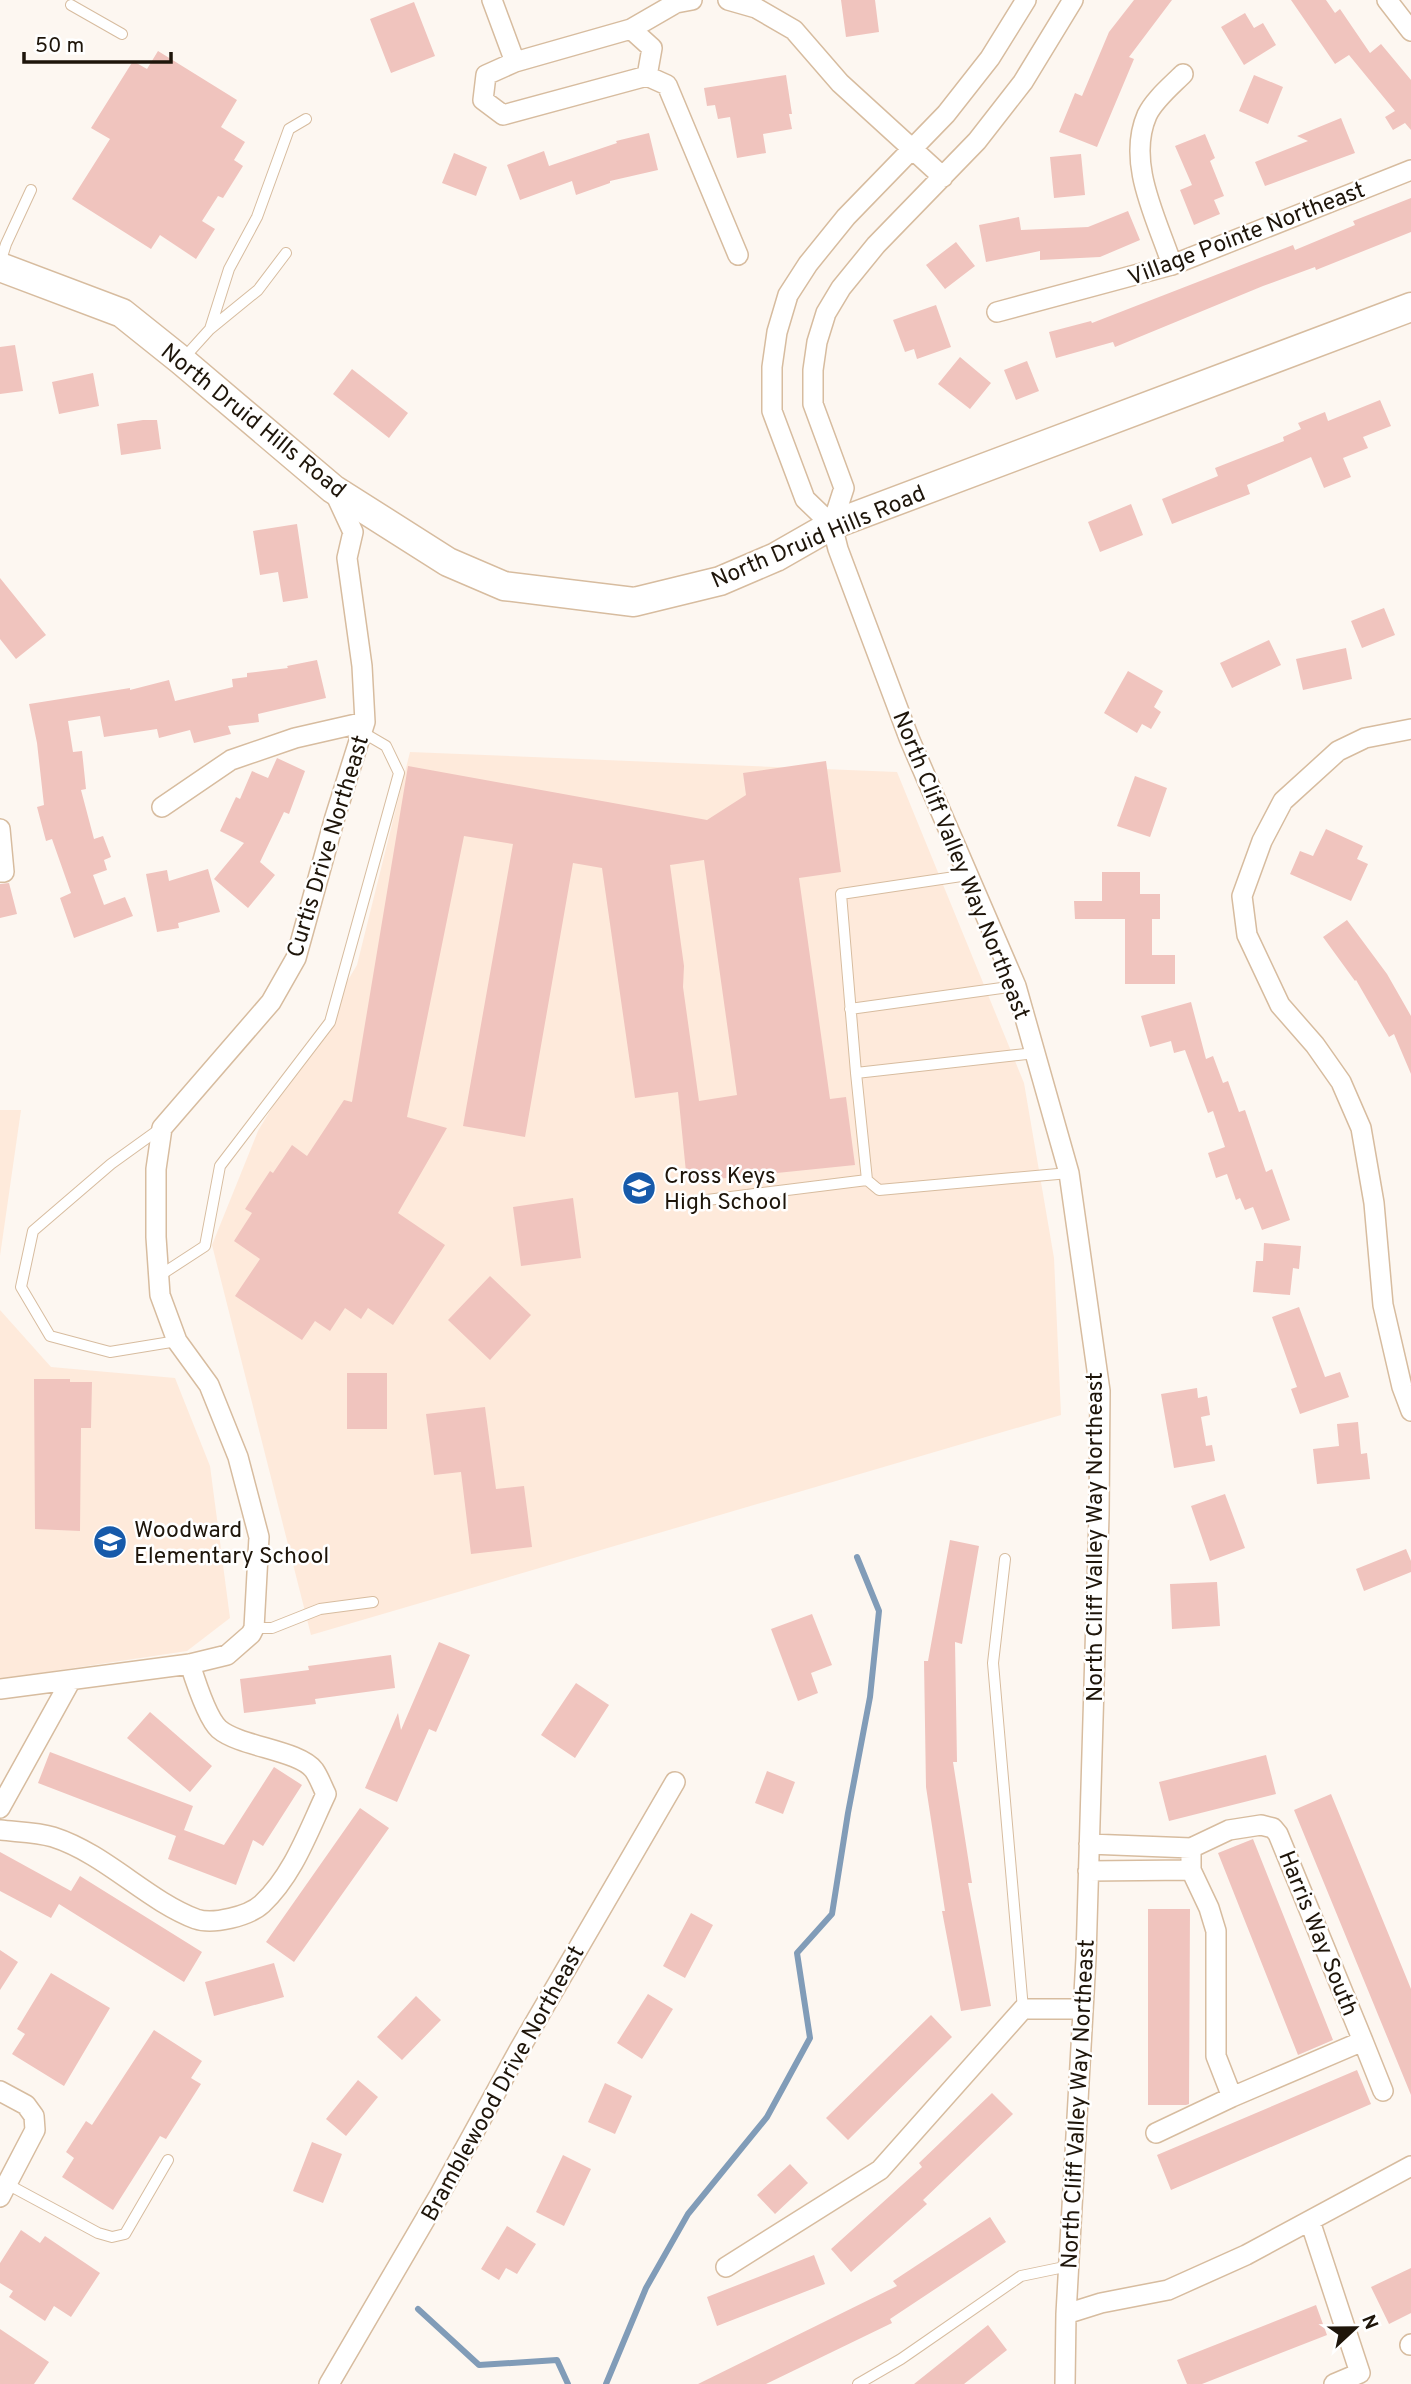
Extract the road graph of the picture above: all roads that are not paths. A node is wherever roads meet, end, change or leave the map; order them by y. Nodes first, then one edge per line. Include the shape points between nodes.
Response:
1 (492, 0) edge
2 (692, 0) edge
3 (728, 0) edge
4 (1026, 0) edge
5 (1073, 0) edge
6 (1398, 4) edge
7 (71, 5) dead end
8 (631, 29) junction
9 (1411, 31) edge
10 (122, 34) dead end
11 (515, 62) junction
12 (1183, 74) dead end
13 (647, 76) junction
14 (306, 119) dead end
15 (913, 149) junction
16 (1411, 170) edge
17 (943, 177) junction
18 (31, 190) dead end
19 (286, 253) dead end
20 (738, 255) dead end
21 (0, 265) edge
22 (1172, 265) junction
23 (1411, 307) edge
24 (997, 312) dead end
25 (210, 329) junction
26 (182, 361) junction
27 (332, 489) junction
28 (832, 525) junction
29 (363, 727) junction
30 (1411, 729) edge
31 (162, 807) dead end
32 (0, 829) edge
33 (0, 872) edge
34 (968, 875) junction
35 (1016, 986) junction
36 (850, 1009) junction
37 (1035, 1053) junction
38 (856, 1073) junction
39 (162, 1128) junction
40 (1069, 1173) junction
41 (867, 1180) junction
42 (699, 1201) dead end
43 (159, 1276) junction
44 (177, 1341) junction
45 (1411, 1411) edge
46 (1005, 1559) dead end
47 (373, 1602) dead end
48 (254, 1628) junction
49 (190, 1664) junction
50 (71, 1680) junction
51 (0, 1689) edge
52 (675, 1782) dead end
53 (0, 1808) edge
54 (0, 1830) edge
55 (1089, 1844) junction
56 (1192, 1848) junction
57 (1191, 1870) junction
58 (1088, 1871) junction
59 (1023, 2009) junction
60 (1083, 2009) junction
61 (1363, 2041) junction
62 (0, 2091) edge
63 (1383, 2091) dead end
64 (1232, 2097) junction
65 (1156, 2133) dead end
66 (168, 2160) dead end
67 (1411, 2166) edge
68 (3, 2190) edge
69 (1310, 2221) junction
70 (1069, 2266) junction
71 (726, 2267) dead end
72 (1066, 2314) junction
73 (1362, 2379) edge
74 (329, 2384) edge
75 (858, 2384) edge
76 (1065, 2384) edge
77 (1334, 2384) edge

1 - 11 street
2 - 8 street via 676,3
3 - 15 street via 756,8 794,30 840,83
4 - 15 street via 990,58
5 - 17 street via 1023,82
6 - 9 street
7 - 10 lane
8 - 11 street
8 - 13 street via 652,48
11 - 13 street via 486,75 483,100 503,115
12 - 22 street via 1148,113 1139,143 1139,167
13 - 20 street via 667,85
14 - 25 lane via 289,129 257,218 229,269
15 - 17 street
15 - 28 street via 846,217 808,264 788,295 777,332 772,411 805,499
16 - 22 street, Village Pointe Northeast
17 - 28 street via 877,244 826,313 813,370 813,404 844,488
18 - 21 lane
19 - 25 lane via 258,290
21 - 26 main road, North Druid Hills Road via 122,313
22 - 24 street, Village Pointe Northeast
23 - 28 main road, North Druid Hills Road
25 - 26 lane
26 - 27 main road, North Druid Hills Road
27 - 28 main road, North Druid Hills Road via 448,562 504,586 634,602 720,582
27 - 29 street, Curtis Drive Northeast via 353,532 347,558 362,666
28 - 34 street, North Cliff Valley Way Northeast via 909,738
29 - 31 street via 295,738 231,760
29 - 39 street, Curtis Drive Northeast via 296,958 271,1002
29 - 43 lane via 386,746 398,773 330,1022 220,1166 205,1245
30 - 45 street via 1365,738 1338,751 1283,801 1242,896 1247,935 1280,1005 1341,1083 1361,1128 1374,1203 1383,1305
32 - 33 street via 4,872
34 - 35 street, North Cliff Valley Way Northeast
34 - 36 lane via 841,894
35 - 36 lane
35 - 37 street, North Cliff Valley Way Northeast
36 - 38 lane
37 - 38 lane
37 - 40 street, North Cliff Valley Way Northeast
38 - 41 lane
39 - 43 street via 156,1169
39 - 44 lane via 111,1164 33,1231 21,1287 50,1336 110,1352
40 - 41 lane via 879,1190
40 - 55 street, North Cliff Valley Way Northeast via 1100,1391
41 - 42 lane
43 - 44 street via 160,1295
44 - 48 street via 209,1385 238,1457 259,1537
46 - 59 lane via 993,1663
47 - 48 lane via 320,1609 272,1628
48 - 49 street via 227,1655
49 - 50 street
49 - 54 street via 219,1728 313,1768 326,1794 288,1872 260,1906 225,1920 198,1920 98,1858 52,1837
50 - 51 street
50 - 53 street
52 - 74 street, Bramblewood Drive Northeast
55 - 56 street, Harris Way South
55 - 58 street, North Cliff Valley Way Northeast
56 - 57 street
56 - 61 street, Harris Way South via 1229,1830 1261,1825 1273,1828
57 - 58 street
57 - 64 street via 1216,1931 1216,2056
58 - 60 street, North Cliff Valley Way Northeast
59 - 60 street
59 - 71 street via 880,2170
60 - 70 street, North Cliff Valley Way Northeast
61 - 63 street, Harris Way South
61 - 64 street, Harris Way South
62 - 68 street via 26,2105 34,2116 35,2130
64 - 65 street, Harris Way South
66 - 68 lane via 125,2234 112,2237
67 - 69 street
69 - 72 street via 1168,2290
69 - 73 street
70 - 72 street, North Cliff Valley Way Northeast
70 - 75 lane via 1021,2276 901,2360
72 - 76 street, North Cliff Valley Way Northeast
73 - 77 street

